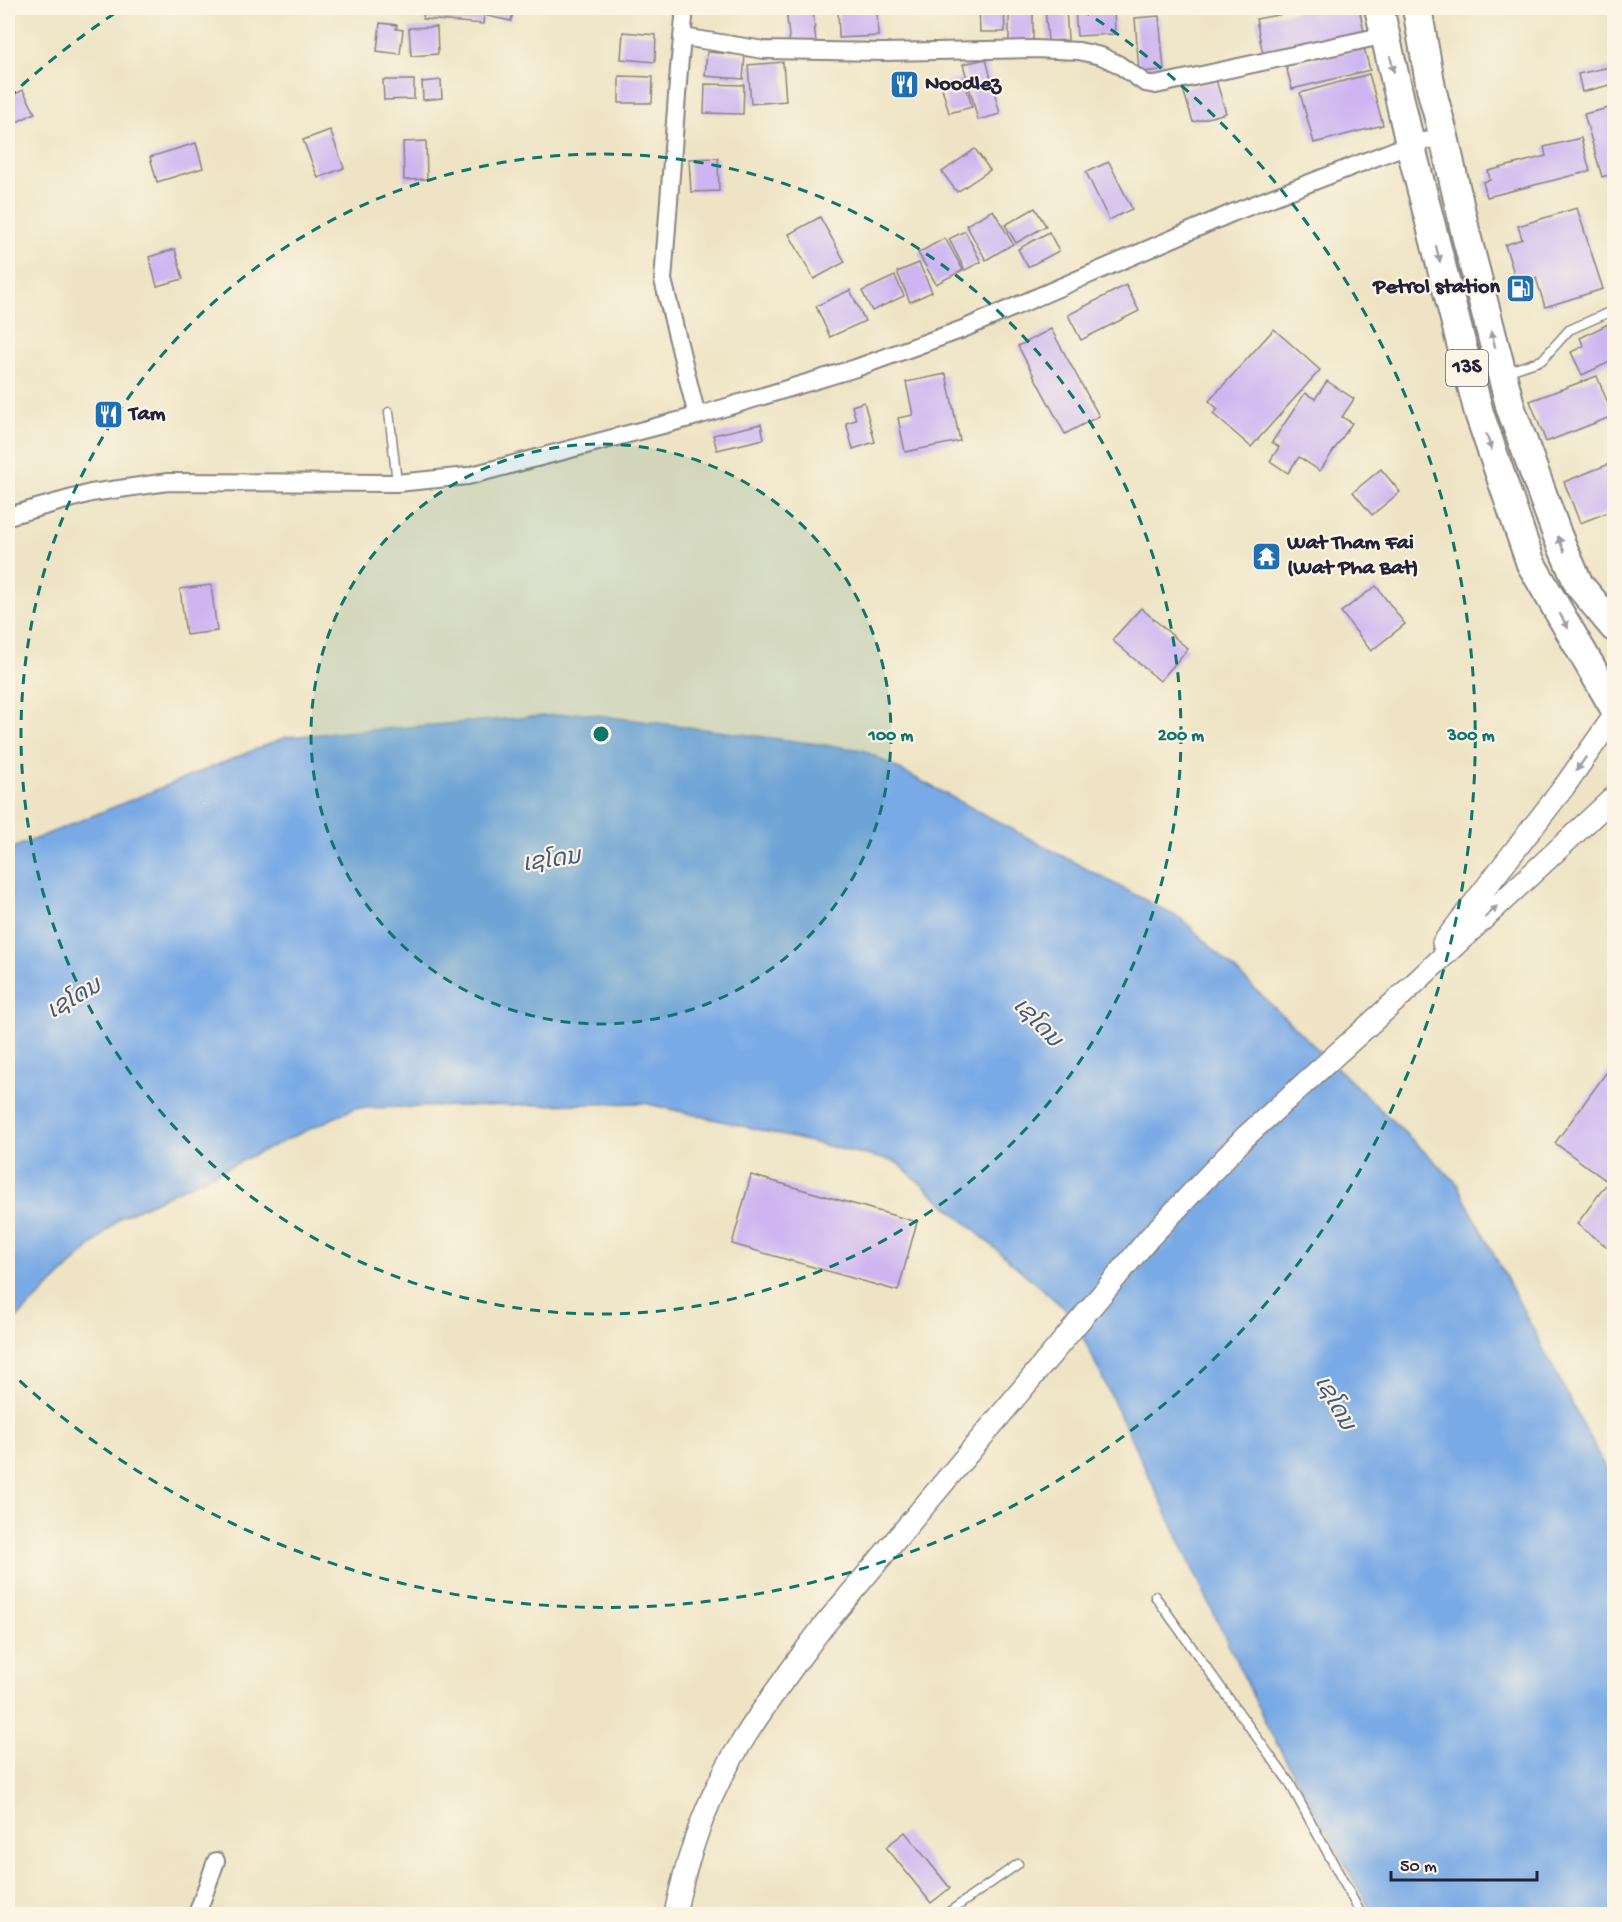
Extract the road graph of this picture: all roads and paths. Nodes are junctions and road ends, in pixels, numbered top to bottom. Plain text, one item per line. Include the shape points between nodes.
1 (685, 8) edge
2 (1379, 8) edge
3 (1421, 11) edge
4 (1386, 35) junction
5 (683, 37) junction
6 (1444, 137) junction
7 (1410, 144) junction
8 (1614, 310) edge
9 (1502, 374) junction
10 (389, 412) dead end
11 (697, 416) junction
12 (397, 483) junction
13 (8, 516) edge
14 (1579, 585) junction
15 (1614, 613) edge
16 (1614, 627) edge
17 (1614, 707) edge
18 (1614, 716) edge
19 (1614, 798) edge
20 (1402, 995) junction
21 (1155, 1596) dead end
22 (216, 1861) dead end
23 (1018, 1864) dead end
24 (197, 1914) edge
25 (675, 1914) edge
26 (946, 1914) edge
27 (1361, 1914) edge

1 - 5 street
2 - 4 highway, 13S
3 - 6 highway, 13S via 1431,88
4 - 5 street via 1156,85 1145,83 1101,56 1079,51 764,50
4 -> 7 highway, 13S
5 - 11 street via 663,280
6 - 7 street
9 -> 6 highway, 13S
7 - 11 street via 1232,213 963,329 856,368
7 -> 17 highway, 13S via 1479,413 1531,564
8 - 9 lane via 1569,330 1542,360
14 -> 9 highway, 13S via 1511,410
10 - 12 lane
11 - 12 street via 468,476
12 - 13 street via 168,482 91,493
14 - 15 highway
14 - 16 highway, 13S
18 -> 20 street via 1564,787
20 -> 19 street
20 - 25 street via 1245,1137 1149,1238 821,1629 738,1746 693,1847
21 - 27 lane via 1289,1782
22 - 24 street
23 - 26 lane

